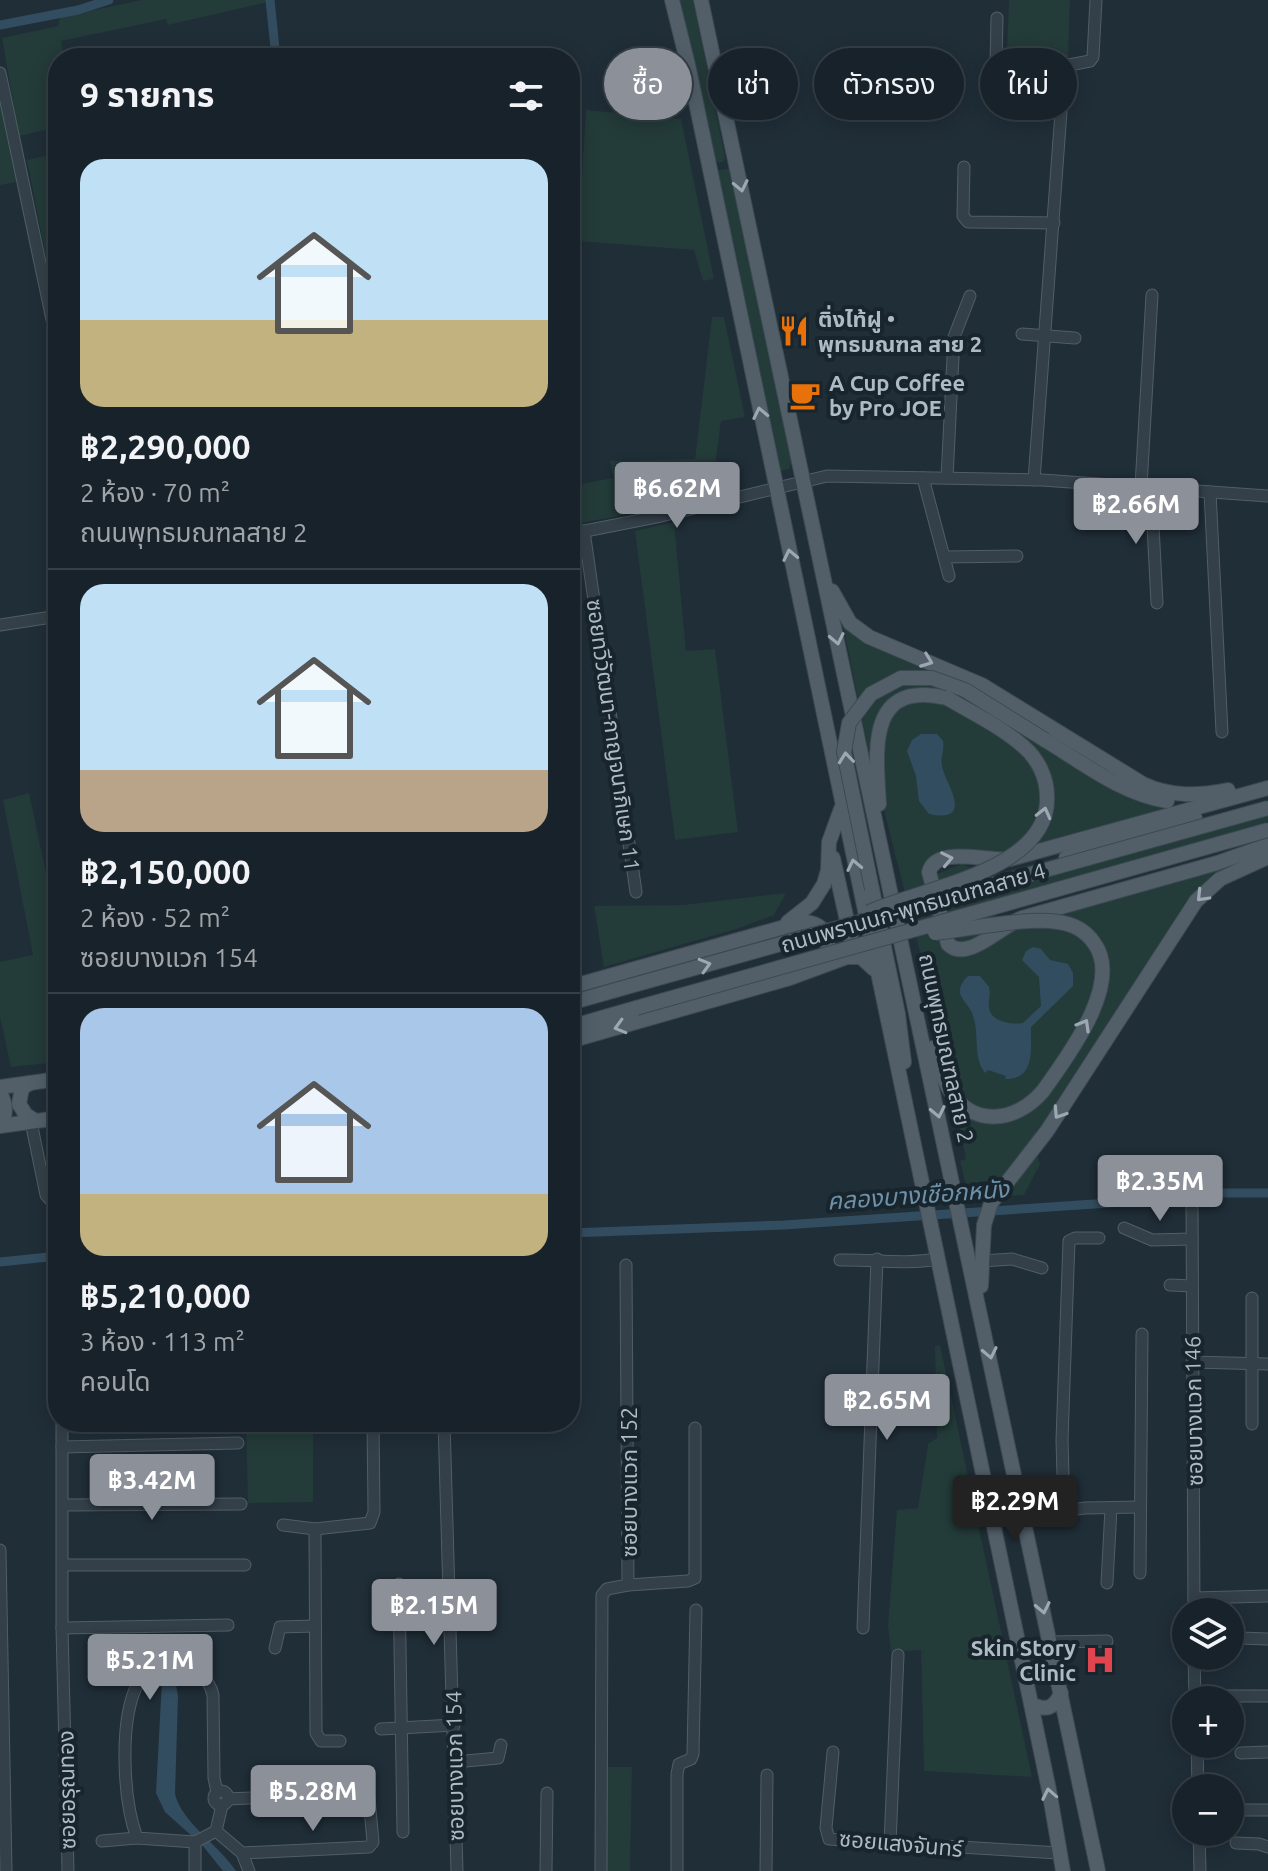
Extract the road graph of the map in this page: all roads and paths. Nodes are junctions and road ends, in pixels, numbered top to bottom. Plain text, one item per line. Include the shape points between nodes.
1 (672, 0) edge
2 (701, 0) edge
3 (1096, 0) edge
4 (997, 18) dead end
5 (996, 48) edge
6 (1077, 63) edge
7 (0, 73) edge
8 (1061, 120) edge
9 (733, 148) junction
10 (706, 158) junction
11 (964, 167) dead end
12 (1054, 223) junction
13 (1152, 295) dead end
14 (970, 296) dead end
15 (48, 301) edge
16 (1022, 334) dead end
17 (1045, 335) junction
18 (1075, 338) dead end
19 (923, 478) junction
20 (947, 478) junction
21 (802, 480) junction
22 (1034, 480) junction
23 (1146, 486) junction
24 (776, 489) junction
25 (1210, 492) junction
26 (1268, 496) edge
27 (584, 531) junction
28 (580, 532) edge
29 (816, 542) junction
30 (1017, 556) dead end
31 (944, 557) junction
32 (949, 576) dead end
33 (1157, 603) dead end
34 (48, 618) edge
35 (0, 625) edge
36 (1222, 732) dead end
37 (1268, 785) edge
38 (1268, 797) edge
39 (1228, 804) junction
40 (841, 806) junction
41 (1268, 808) edge
42 (1268, 830) edge
43 (829, 842) junction
44 (1268, 845) edge
45 (882, 851) junction
46 (1268, 857) edge
47 (1010, 880) junction
48 (636, 892) dead end
49 (837, 928) junction
50 (761, 933) junction
51 (935, 933) junction
52 (864, 950) junction
53 (877, 973) junction
54 (804, 974) junction
55 (580, 984) edge
56 (911, 987) junction
57 (580, 1000) edge
58 (580, 1024) edge
59 (580, 1038) edge
60 (48, 1080) edge
61 (31, 1082) junction
62 (0, 1087) edge
63 (0, 1093) edge
64 (906, 1110) junction
65 (48, 1119) edge
66 (33, 1121) junction
67 (0, 1125) edge
68 (48, 1197) edge
69 (1192, 1205) dead end
70 (1124, 1228) dead end
71 (1099, 1238) dead end
72 (1192, 1239) junction
73 (877, 1259) junction
74 (937, 1259) junction
75 (840, 1260) dead end
76 (982, 1261) junction
77 (626, 1265) dead end
78 (1042, 1268) dead end
79 (1170, 1285) dead end
80 (1192, 1286) junction
81 (1252, 1298) dead end
82 (981, 1312) junction
83 (1142, 1334) dead end
84 (1192, 1362) junction
85 (1251, 1364) junction
86 (1268, 1364) edge
87 (1252, 1424) dead end
88 (695, 1428) dead end
89 (62, 1432) edge
90 (373, 1432) edge
91 (444, 1432) edge
92 (238, 1443) dead end
93 (62, 1447) junction
94 (241, 1504) dead end
95 (64, 1505) junction
96 (1140, 1507) junction
97 (1111, 1508) junction
98 (1064, 1511) junction
99 (1025, 1516) junction
100 (283, 1525) dead end
101 (315, 1529) junction
102 (0, 1550) edge
103 (64, 1565) junction
104 (245, 1565) dead end
105 (1140, 1573) dead end
106 (1107, 1583) dead end
107 (399, 1584) dead end
108 (628, 1585) junction
109 (1268, 1596) edge
110 (1194, 1598) joint
111 (696, 1610) dead end
112 (228, 1625) dead end
113 (315, 1626) junction
114 (62, 1628) junction
115 (863, 1628) dead end
116 (1244, 1638) edge
117 (1268, 1639) edge
118 (1107, 1641) dead end
119 (1051, 1642) junction
120 (275, 1648) dead end
121 (898, 1655) dead end
122 (1061, 1693) junction
123 (1244, 1696) edge
124 (1268, 1696) edge
125 (1031, 1704) junction
126 (454, 1725) junction
127 (402, 1726) junction
128 (381, 1729) dead end
129 (340, 1741) dead end
130 (501, 1745) dead end
131 (833, 1752) dead end
132 (1268, 1752) edge
133 (1244, 1753) edge
134 (455, 1762) junction
135 (767, 1775) dead end
136 (547, 1793) dead end
137 (225, 1802) junction
138 (1244, 1810) edge
139 (1268, 1810) edge
140 (403, 1832) dead end
141 (212, 1833) junction
142 (137, 1838) junction
143 (102, 1841) dead end
144 (195, 1841) junction
145 (1244, 1843) edge
146 (890, 1844) junction
147 (1199, 1846) edge
148 (1268, 1847) edge
149 (242, 1853) junction
150 (1059, 1853) junction
151 (6, 1871) edge
152 (68, 1871) edge
153 (195, 1871) edge
154 (249, 1871) edge
155 (457, 1871) edge
156 (546, 1871) edge
157 (601, 1871) edge
158 (677, 1871) edge
159 (766, 1871) edge
160 (1063, 1871) edge
161 (1098, 1871) edge
162 (1200, 1871) edge

1 - 10 main road
2 - 9 main road, ถนนพุทธมณฑลสาย 2
3 - 6 street via 1093,57
4 - 5 street
7 - 15 street
8 - 12 street
9 - 10 main road via 722,167
9 -> 21 main road, ถนนพุทธมณฑลสาย 2
24 -> 10 main road
11 - 12 street via 963,216 968,222
12 - 17 street
13 - 23 street
14 - 20 street via 954,337
16 - 17 street
17 - 18 street
17 - 22 street
19 - 20 street
19 - 21 street
19 - 31 street
20 - 22 street
21 - 24 street
21 - 29 main road, ถนนพุทธมณฑลสาย 2
22 - 23 street
23 - 25 street
23 - 33 street
24 - 27 street
40 -> 24 main road
25 - 26 street
25 - 36 street
27 - 28 street
27 - 48 street, ซอยทวีวัฒนา-กาญจนาภิเษก 11
29 -> 37 main road via 836,601 850,623 878,642 982,685 1162,792 1192,795
29 -> 45 main road, ถนนพุทธมณฑลสาย 2
30 - 31 street
31 - 32 street
34 - 35 street
37 - 39 main road
38 - 39 main road
44 -> 39 main road via 1022,918 968,950 948,944 929,877 937,859 1010,859
39 - 47 main road, bridge
64 -> 39 main road, bridge via 900,1028 844,752 849,723 871,694 901,678 932,678 965,690 1145,797
40 - 43 main road
53 -> 40 main road
41 - 47 main road, ถนนพรานนก-พุทธมณฑลสาย 4, bridge
42 - 52 main road, ถนนพรานนก-พุทธมณฑลสาย 4, bridge
43 - 50 main road via 828,870 817,897 791,920
43 - 52 main road via 852,943
44 - 51 main road, bridge via 1222,853
49 -> 45 main road, bridge via 987,870 1024,846 1046,814 1041,769 1021,744 947,698 924,693 906,698 882,721 876,745
45 - 56 main road, ถนนพุทธมณฑลสาย 2
46 -> 76 main road via 1220,879 1196,901 1053,1124 989,1208
47 - 49 main road, ถนนพรานนก-พุทธมณฑลสาย 4, bridge
57 -> 49 main road, ถนนพรานนก-พุทธมณฑลสาย 4, bridge
50 - 54 main road via 806,922 821,928 827,951
50 - 55 main road
51 - 52 main road, bridge
56 -> 51 main road, bridge via 943,1078 962,1105 980,1116 1000,1117 1029,1105 1043,1091 1099,998 1104,971 1096,945 1079,928 1054,921
52 - 53 main road
52 - 54 main road
52 - 58 main road, ถนนพรานนก-พุทธมณฑลสาย 4, bridge
53 - 64 main road
54 -> 59 main road
56 -> 82 main road, ถนนพุทธมณฑลสาย 2
60 - 61 main road
61 - 62 main road
61 - 66 main road via 18,1099
63 - 67 main road via 5,1116
64 - 74 main road
65 - 66 main road
66 - 67 main road
66 - 68 street
69 - 72 street, ซอยบางแวก 146
70 - 72 street via 1152,1240
71 - 98 street via 1069,1241
72 - 80 street, ซอยบางแวก 146
73 - 74 street
73 - 75 street
73 - 115 street
74 - 125 main road
76 - 78 street via 1012,1259
76 - 82 main road
77 - 108 street, ซอยบางแวก 152
79 - 80 street
80 - 84 street, ซอยบางแวก 146
81 - 85 street
82 -> 99 main road, ถนนพุทธมณฑลสาย 2
83 - 96 street
84 - 85 street
84 - 110 street, ซอยบางแวก 146
85 - 86 street
85 - 87 street
88 - 108 street via 695,1578
89 - 93 street, ซอยอรุณทอง
90 - 101 street via 373,1518 366,1525
91 - 126 street, ซอยบางแวก 154
92 - 93 street
93 - 95 street, ซอยอรุณทอง
94 - 95 street
95 - 103 street, ซอยอรุณทอง
96 - 97 street
96 - 105 street
97 - 98 street
97 - 106 street
98 - 99 street
99 -> 119 main road, ถนนพุทธมณฑลสาย 2
100 - 101 street
101 - 113 street
102 - 151 street
103 - 104 street
103 - 114 street, ซอยอรุณทอง
107 - 127 street
108 - 157 street, ซอยบางแวก 152 via 602,1595
109 - 110 street
111 - 158 street via 693,1756 679,1764 677,1774
112 - 114 street
113 - 120 street via 280,1627
113 - 129 street via 316,1733 321,1741
114 - 152 street, ซอยอรุณทอง
116 - 117 street
118 - 119 street
119 - 122 main road, ถนนพุทธมณฑลสาย 2
121 - 146 street
122 - 125 main road via 1049,1708
122 - 161 main road, ถนนพุทธมณฑลสาย 2
123 - 124 street
150 -> 125 main road
126 - 127 street
126 - 134 street, ซอยบางแวก 154
127 - 128 street
127 - 140 street
130 - 134 street via 498,1758
131 - 146 street, ซอยแสงจันทร์ via 829,1839
132 - 133 street
134 - 155 street, ซอยบางแวก 154
135 - 159 street
136 - 156 street
137 - 141 street
137 - 142 street via 214,1801 210,1683 197,1670 161,1665 137,1686 128,1723 127,1791
137 - 149 street via 362,1793 369,1798 369,1847
138 - 139 street
141 - 144 street
141 - 149 street
142 - 143 street
142 - 144 street
144 - 153 street
145 - 148 street
146 - 150 street, ซอยแสงจันทร์
147 - 162 street
149 - 154 street
150 - 160 main road

